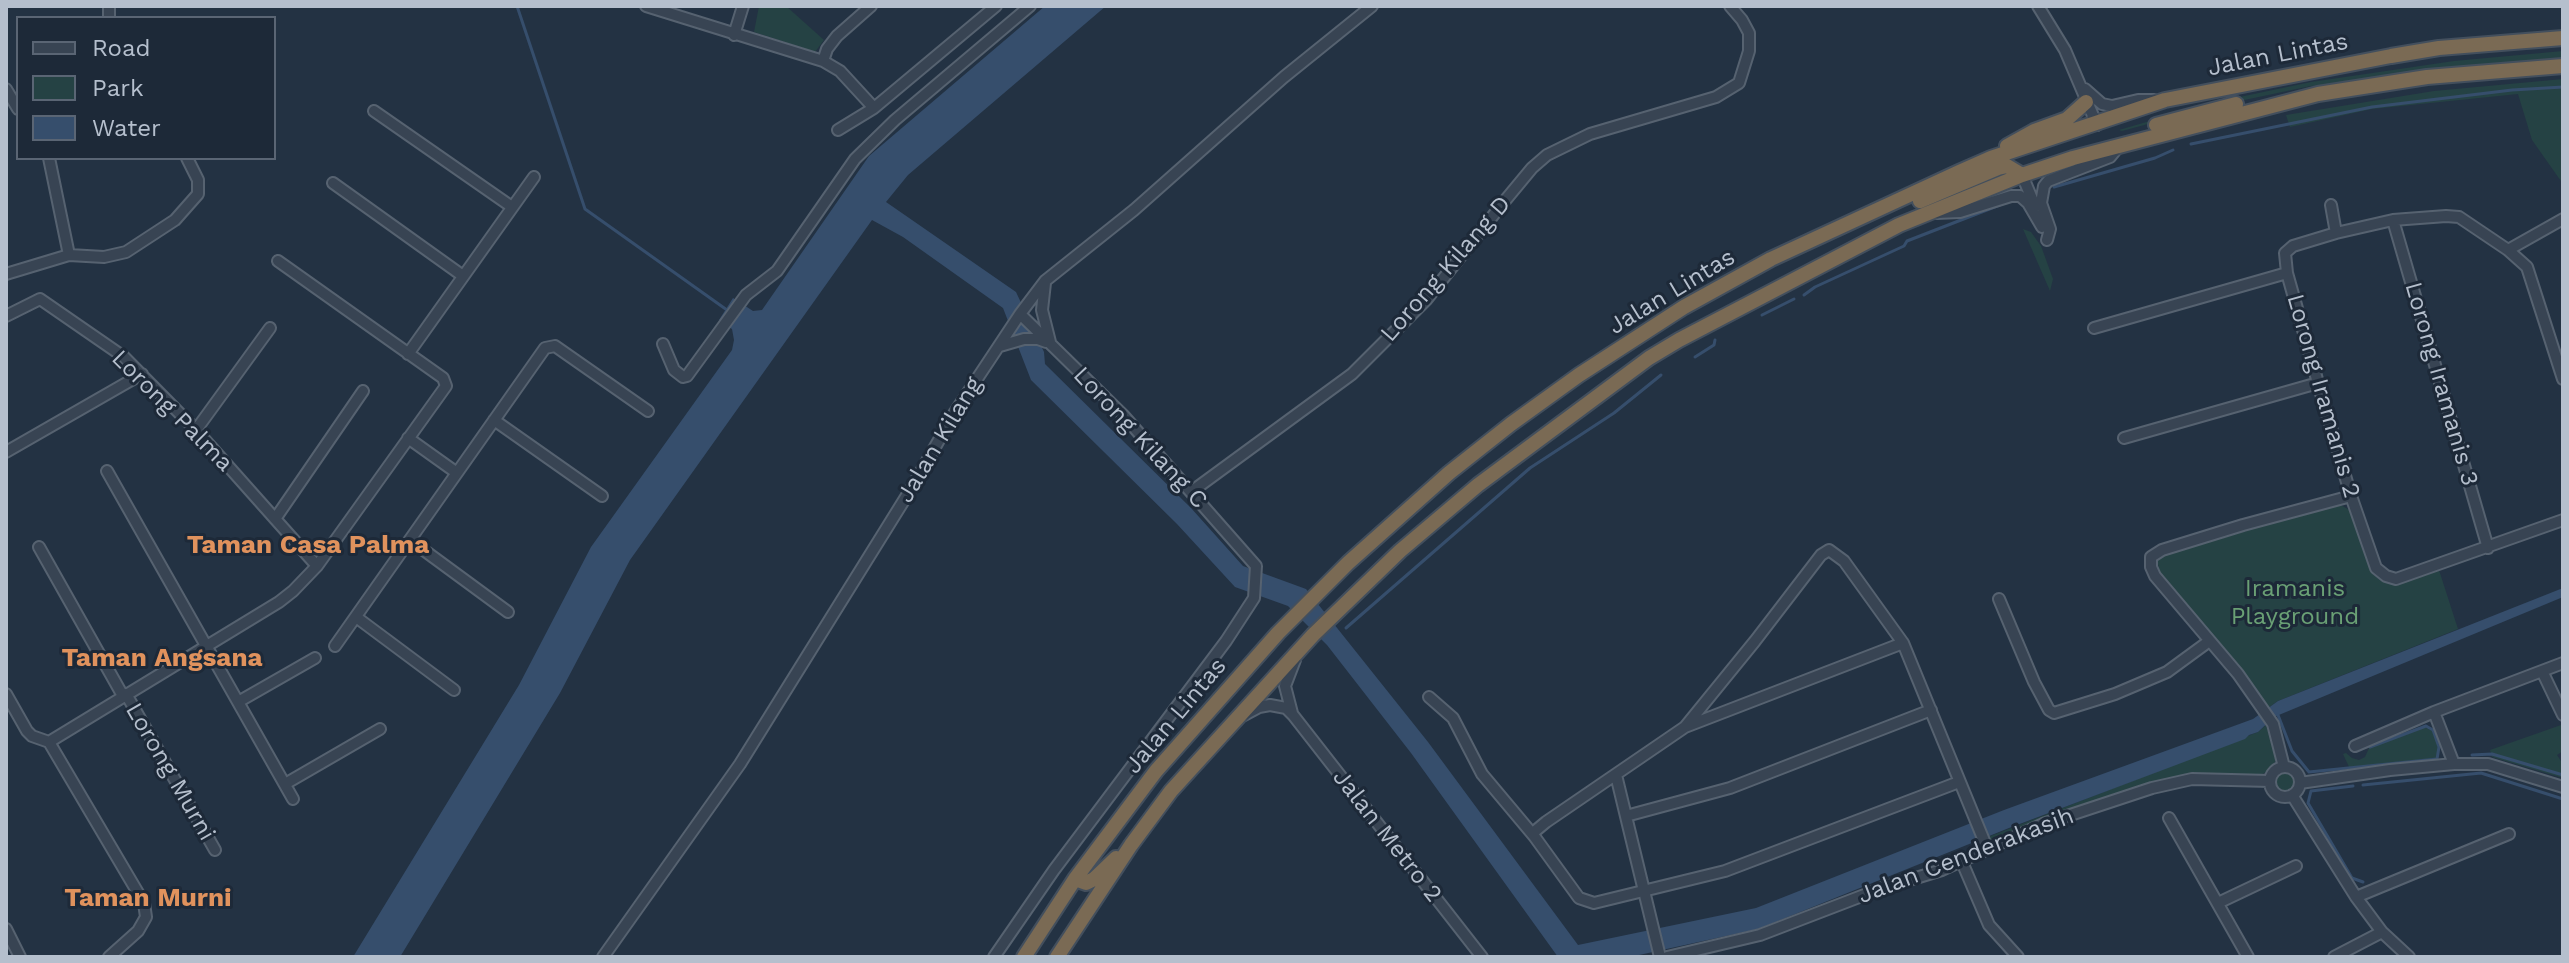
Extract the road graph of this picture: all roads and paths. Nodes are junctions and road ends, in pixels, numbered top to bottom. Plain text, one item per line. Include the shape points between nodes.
1 (646, 6) edge
2 (743, 6) edge
3 (871, 6) edge
4 (996, 6) edge
5 (1030, 6) edge
6 (1372, 6) edge
7 (1730, 6) edge
8 (2038, 6) edge
9 (734, 35) junction
10 (2563, 38) edge
11 (823, 61) junction
12 (2563, 66) edge
13 (2082, 84) junction
14 (2318, 94) junction
15 (2165, 100) junction
16 (2086, 102) junction
17 (874, 108) junction
18 (374, 111) dead end
19 (2097, 125) junction
20 (838, 130) dead end
21 (2120, 145) junction
22 (1991, 158) junction
23 (49, 160) edge
24 (188, 160) edge
25 (2022, 175) junction
26 (534, 177) dead end
27 (333, 183) dead end
28 (2331, 205) dead end
29 (512, 207) junction
30 (1930, 213) junction
31 (2563, 219) edge
32 (2393, 220) junction
33 (2336, 233) junction
34 (2047, 240) dead end
35 (1803, 244) junction
36 (2508, 250) junction
37 (69, 255) junction
38 (278, 261) dead end
39 (2287, 273) junction
40 (6, 274) edge
41 (463, 276) junction
42 (1045, 281) junction
43 (1020, 314) junction
44 (6, 316) edge
45 (270, 328) dead end
46 (2094, 328) dead end
47 (663, 344) dead end
48 (1051, 345) junction
49 (996, 348) junction
50 (408, 354) junction
51 (142, 374) junction
52 (2563, 379) edge
53 (2318, 383) junction
54 (363, 391) dead end
55 (648, 411) dead end
56 (494, 420) junction
57 (196, 430) junction
58 (408, 438) junction
59 (2124, 438) dead end
60 (7, 450) edge
61 (107, 471) dead end
62 (457, 473) junction
63 (1191, 492) junction
64 (602, 496) dead end
65 (2351, 496) junction
66 (275, 519) junction
67 (2563, 520) edge
68 (410, 540) junction
69 (39, 547) dead end
70 (2488, 548) junction
71 (317, 566) junction
72 (1999, 599) dead end
73 (508, 612) dead end
74 (356, 617) junction
75 (1313, 635) junction
76 (2208, 642) junction
77 (1903, 643) junction
78 (206, 646) junction
79 (335, 646) dead end
80 (315, 658) dead end
81 (2563, 663) edge
82 (2542, 671) junction
83 (454, 690) dead end
84 (6, 694) edge
85 (124, 695) junction
86 (1429, 697) dead end
87 (238, 702) junction
88 (1931, 710) junction
89 (2434, 712) junction
90 (1293, 715) junction
91 (2563, 715) edge
92 (1235, 720) junction
93 (1685, 727) junction
94 (380, 729) dead end
95 (49, 742) junction
96 (2355, 746) dead end
97 (2454, 764) junction
98 (2284, 767) junction
99 (1616, 775) junction
100 (2270, 781) junction
101 (1959, 782) junction
102 (2300, 783) junction
103 (285, 784) junction
104 (2563, 787) edge
105 (2292, 795) junction
106 (293, 799) dead end
107 (1626, 816) junction
108 (2169, 818) dead end
109 (2509, 834) dead end
110 (1534, 836) junction
111 (1986, 844) junction
112 (1131, 845) junction
113 (215, 850) dead end
114 (1962, 862) junction
115 (2296, 866) dead end
116 (1075, 879) junction
117 (1644, 890) junction
118 (2356, 897) junction
119 (2218, 903) junction
120 (1078, 926) junction
121 (6, 929) edge
122 (2382, 932) junction
123 (1662, 956) edge
124 (20, 957) edge
125 (109, 957) edge
126 (603, 957) edge
127 (994, 957) edge
128 (1024, 957) edge
129 (1057, 957) edge
130 (1068, 957) edge
131 (1482, 957) edge
132 (2018, 957) edge
133 (2248, 957) edge
134 (2334, 957) edge
135 (2409, 957) edge

1 - 9 street
2 - 9 street
3 - 11 street via 837,36
4 - 17 street
5 - 47 street via 855,159 777,271 746,295 687,376 674,370
6 - 42 street, Jalan Kilang
7 - 63 street, Lorong Kilang D via 1747,26 1749,43 1739,83 1725,94 1590,134 1547,155 1427,299 1352,374
8 - 13 street
9 - 11 street
10 - 15 highway, Jalan Lintas via 2415,52
11 - 17 street via 840,71
12 - 14 highway, Jalan Lintas via 2427,77
13 - 15 street via 2093,98 2112,106
13 - 16 street
14 - 19 highway via 2303,91 2255,100 2109,138
14 - 21 highway, Jalan Lintas
15 - 19 highway, Jalan Lintas
16 - 19 street
16 - 22 highway via 2075,114 2014,141
17 - 20 street
18 - 29 street
19 - 22 highway, Jalan Lintas
21 - 25 highway, Jalan Lintas
21 - 34 street via 2110,157 2044,186
22 - 35 highway, Jalan Lintas
23 - 37 street
24 - 37 street via 198,194 175,220 126,252
25 - 30 highway, Jalan Lintas
25 - 30 street via 2042,227 2020,196 1960,212
25 - 35 highway via 2007,166 1998,168 1846,232
26 - 29 street
27 - 41 street
28 - 33 street
29 - 41 street
30 - 75 highway, Jalan Lintas via 1775,287 1649,358 1478,485
31 - 36 street
32 - 33 street
32 - 36 street via 2459,217
32 - 70 street, Lorong Iramanis 3
33 - 39 street, Lorong Iramanis 2 via 2293,246 2285,253
35 - 116 highway, Jalan Lintas via 1684,307 1579,375 1449,473 1348,563 1220,695
36 - 52 street via 2531,275
37 - 40 street
38 - 50 street
39 - 46 street
39 - 53 street, Lorong Iramanis 2
41 - 50 street
42 - 43 street, Jalan Kilang
42 - 48 street via 1042,310
43 - 48 street, Lorong Kilang C
43 - 49 street, Jalan Kilang
44 - 51 street, Lorong Palma via 44,301
45 - 57 street
48 - 49 street via 1024,339
48 - 63 street, Lorong Kilang C
49 - 126 street, Jalan Kilang via 740,764
50 - 58 street via 446,386
51 - 57 street, Lorong Palma
51 - 60 street
53 - 59 street
53 - 65 street, Lorong Iramanis 2
54 - 66 street
55 - 56 street via 549,346
56 - 62 street
56 - 64 street
57 - 66 street, Lorong Palma
58 - 62 street
58 - 71 street
61 - 78 street
62 - 68 street
63 - 127 street, Lorong Kilang C via 1256,566 1254,598
65 - 70 street, Lorong Iramanis 2 via 2376,568 2386,576 2396,579
65 - 76 street via 2151,557 2155,576
66 - 71 street, Lorong Palma
67 - 70 street
68 - 73 street
68 - 74 street
69 - 85 street, Lorong Murni
71 - 78 street via 279,602
72 - 76 street via 2034,682 2054,713 2167,672
74 - 79 street
74 - 83 street
75 - 90 street via 1286,682
75 - 92 highway, Jalan Lintas
76 - 98 street via 2273,724
77 - 88 street
77 - 93 street
77 - 93 street via 1844,561 1829,550
78 - 85 street
78 - 87 street
80 - 87 street
81 - 82 street
82 - 89 street
82 - 91 street
84 - 95 street via 27,731
85 - 95 street
85 - 113 street, Lorong Murni
86 - 110 street via 1453,718 1482,774
87 - 103 street
88 - 101 street
88 - 107 street via 1730,788
89 - 96 street
89 - 97 street
90 - 92 street via 1270,705
90 - 131 street, Jalan Metro 2
92 - 112 highway, Jalan Lintas
93 - 99 street
94 - 103 street
95 - 125 street via 144,903 146,917 138,931
97 - 102 street
97 - 104 street via 2488,764
98 - 100 street via 2275,770
98 - 102 street via 2296,772
99 - 107 street
99 - 110 street via 1546,822
100 - 105 street via 2278,795
100 - 111 street, Jalan Cenderakasih via 2174,782
101 - 111 street
101 - 117 street via 1725,871
102 - 105 street
103 - 106 street
105 - 118 street
107 - 117 street
108 - 119 street
109 - 118 street
110 - 117 street via 1586,902
111 - 114 street, Jalan Cenderakasih
112 - 116 highway via 1094,879
112 - 120 highway, Jalan Lintas
114 - 123 street, Jalan Cenderakasih via 1760,935
114 - 132 street via 1989,925
115 - 119 street
116 - 128 highway, Jalan Lintas
117 - 123 street
118 - 122 street
119 - 133 street
120 - 129 highway, Jalan Lintas
120 - 130 highway
121 - 124 street
122 - 134 street
122 - 135 street

